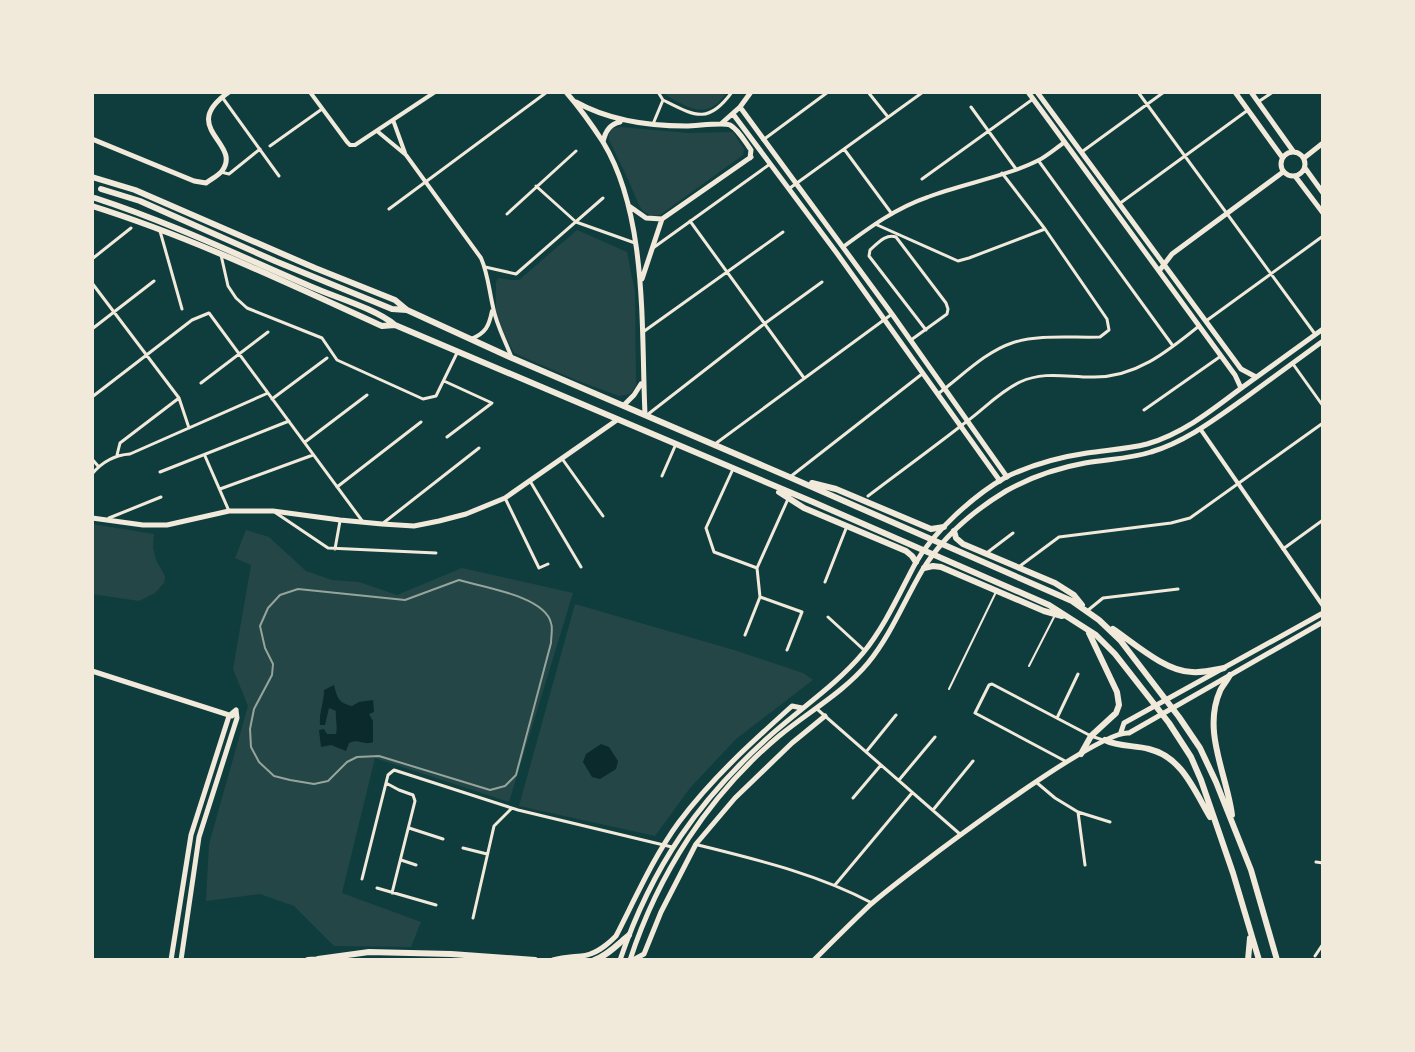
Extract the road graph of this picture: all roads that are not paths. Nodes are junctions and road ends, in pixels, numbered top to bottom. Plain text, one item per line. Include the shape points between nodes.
1 (229, 92) edge
2 (310, 92) edge
3 (432, 92) edge
4 (547, 92) edge
5 (566, 92) edge
6 (658, 92) edge
7 (732, 92) edge
8 (751, 92) edge
9 (828, 92) edge
10 (868, 92) edge
11 (923, 92) edge
12 (1028, 92) edge
13 (1138, 92) edge
14 (1164, 92) edge
15 (1235, 92) edge
16 (1251, 92) edge
17 (1273, 92) edge
18 (1040, 93) edge
19 (222, 97) junction
20 (572, 99) junction
21 (1033, 99) junction
22 (663, 100) junction
23 (1258, 102) junction
24 (1147, 104) junction
25 (740, 107) junction
26 (971, 107) dead end
27 (322, 109) junction
28 (1248, 110) junction
29 (733, 114) junction
30 (888, 117) junction
31 (393, 120) junction
32 (625, 121) junction
33 (722, 123) junction
34 (653, 124) junction
35 (377, 131) junction
36 (988, 131) junction
37 (92, 139) edge
38 (763, 140) junction
39 (603, 142) junction
40 (1065, 142) junction
41 (1323, 143) edge
42 (270, 146) dead end
43 (758, 148) junction
44 (260, 149) junction
45 (844, 149) junction
46 (576, 151) dead end
47 (1293, 151) junction
48 (1081, 152) junction
49 (406, 155) junction
50 (1185, 156) junction
51 (1282, 157) junction
52 (750, 158) junction
53 (1304, 158) junction
54 (1038, 160) junction
55 (770, 164) junction
56 (1304, 167) junction
57 (1016, 169) junction
58 (221, 172) junction
59 (1283, 172) junction
60 (1002, 173) junction
61 (279, 176) dead end
62 (1295, 176) junction
63 (92, 177) edge
64 (922, 179) dead end
65 (427, 182) junction
66 (795, 184) junction
67 (536, 186) junction
68 (101, 189) dead end
69 (789, 189) junction
70 (1323, 193) edge
71 (603, 198) dead end
72 (93, 202) edge
73 (1119, 204) junction
74 (628, 205) junction
75 (389, 209) dead end
76 (1226, 213) junction
77 (1323, 213) edge
78 (507, 214) dead end
79 (892, 214) junction
80 (662, 219) junction
81 (690, 221) junction
82 (576, 222) junction
83 (875, 224) junction
84 (131, 228) dead end
85 (1045, 229) junction
86 (160, 230) junction
87 (783, 232) dead end
88 (1323, 236) edge
89 (635, 243) junction
90 (843, 247) junction
91 (650, 250) junction
92 (836, 252) junction
93 (1172, 254) junction
94 (221, 255) junction
95 (1159, 257) junction
96 (92, 259) edge
97 (1152, 261) junction
98 (1165, 265) junction
99 (485, 267) junction
100 (1159, 271) junction
101 (727, 273) junction
102 (1271, 274) junction
103 (895, 275) dead end
104 (887, 279) junction
105 (154, 281) dead end
106 (822, 282) dead end
107 (92, 283) edge
108 (640, 283) junction
109 (914, 299) dead end
110 (905, 303) junction
111 (493, 308) junction
112 (182, 309) dead end
113 (407, 310) junction
114 (114, 312) junction
115 (892, 314) junction
116 (884, 320) junction
117 (1206, 321) junction
118 (764, 324) junction
119 (395, 325) junction
120 (1199, 326) junction
121 (92, 329) edge
122 (1323, 329) edge
123 (926, 330) junction
124 (268, 332) dead end
125 (643, 332) junction
126 (1315, 334) junction
127 (471, 339) junction
128 (911, 340) junction
129 (1323, 341) edge
130 (1302, 344) junction
131 (1173, 346) junction
132 (457, 352) junction
133 (1307, 352) junction
134 (239, 354) junction
135 (147, 355) junction
136 (1221, 356) junction
137 (327, 358) dead end
138 (512, 358) junction
139 (926, 362) junction
140 (1292, 363) junction
141 (920, 371) junction
142 (1256, 377) junction
143 (804, 378) junction
144 (643, 380) junction
145 (444, 381) junction
146 (201, 383) dead end
147 (1241, 388) junction
148 (945, 389) junction
149 (268, 393) junction
150 (367, 395) dead end
151 (938, 395) junction
152 (92, 397) edge
153 (179, 398) junction
154 (272, 399) junction
155 (624, 405) junction
156 (1323, 406) edge
157 (1144, 410) dead end
158 (646, 415) junction
159 (617, 420) junction
160 (289, 421) junction
161 (968, 421) junction
162 (421, 422) dead end
163 (1323, 423) edge
164 (961, 426) junction
165 (189, 428) junction
166 (1201, 430) junction
167 (447, 437) dead end
168 (305, 442) junction
169 (676, 444) junction
170 (715, 444) junction
171 (479, 448) dead end
172 (117, 455) junction
173 (204, 455) junction
174 (313, 455) junction
175 (1064, 458) junction
176 (92, 459) edge
177 (562, 459) junction
178 (98, 466) junction
179 (1067, 467) junction
180 (733, 469) junction
181 (160, 472) dead end
182 (92, 474) edge
183 (662, 476) dead end
184 (1007, 477) junction
185 (792, 478) junction
186 (530, 481) junction
187 (1000, 481) junction
188 (1237, 483) junction
189 (769, 485) junction
190 (337, 487) junction
191 (220, 489) junction
192 (868, 496) dead end
193 (161, 497) dead end
194 (505, 498) junction
195 (788, 499) junction
196 (229, 511) junction
197 (273, 511) junction
198 (603, 516) dead end
199 (92, 518) edge
200 (106, 520) junction
201 (340, 520) junction
202 (1323, 520) edge
203 (363, 522) junction
204 (382, 524) junction
205 (918, 525) junction
206 (847, 526) junction
207 (944, 527) junction
208 (954, 531) junction
209 (1013, 533) dead end
210 (963, 544) junction
211 (335, 549) junction
212 (1283, 549) junction
213 (906, 551) junction
214 (436, 553) dead end
215 (986, 554) junction
216 (916, 562) junction
217 (548, 564) dead end
218 (581, 567) dead end
219 (1018, 567) junction
220 (757, 568) junction
221 (924, 568) junction
222 (950, 571) junction
223 (825, 582) dead end
224 (1178, 589) dead end
225 (996, 591) junction
226 (760, 597) junction
227 (1323, 606) edge
228 (1087, 611) junction
229 (1323, 613) edge
230 (1056, 614) junction
231 (828, 617) dead end
232 (1072, 618) junction
233 (1099, 620) junction
234 (1323, 622) edge
235 (1088, 629) junction
236 (745, 635) dead end
237 (787, 650) dead end
238 (865, 651) junction
239 (1029, 666) dead end
240 (1224, 668) junction
241 (92, 671) edge
242 (1078, 674) dead end
243 (1230, 675) junction
244 (949, 689) dead end
245 (803, 708) junction
246 (817, 709) junction
247 (896, 715) dead end
248 (229, 716) junction
249 (825, 716) junction
250 (1057, 718) junction
251 (1121, 732) junction
252 (1091, 736) junction
253 (935, 737) dead end
254 (1105, 740) junction
255 (866, 752) junction
256 (1081, 754) junction
257 (973, 761) dead end
258 (1067, 762) junction
259 (881, 765) junction
260 (899, 780) junction
261 (1036, 782) junction
262 (386, 783) junction
263 (913, 792) junction
264 (853, 798) dead end
265 (512, 808) junction
266 (933, 810) junction
267 (1078, 812) junction
268 (1110, 822) dead end
269 (1234, 826) junction
270 (408, 828) junction
271 (1217, 829) junction
272 (191, 835) junction
273 (961, 835) junction
274 (199, 837) junction
275 (443, 839) dead end
276 (665, 844) junction
277 (696, 844) junction
278 (672, 847) junction
279 (463, 848) dead end
280 (487, 854) junction
281 (400, 860) junction
282 (1316, 862) dead end
283 (1323, 863) edge
284 (416, 865) dead end
285 (1085, 865) dead end
286 (362, 879) dead end
287 (835, 885) junction
288 (377, 888) dead end
289 (392, 893) junction
290 (872, 903) junction
291 (436, 905) dead end
292 (473, 918) dead end
293 (1250, 930) junction
294 (629, 935) junction
295 (1323, 944) edge
296 (1315, 956) dead end
297 (318, 959) edge
298 (171, 960) edge
299 (181, 960) edge
300 (308, 960) edge
301 (329, 960) edge
302 (535, 960) edge
303 (553, 960) edge
304 (594, 960) edge
305 (620, 960) edge
306 (631, 960) edge
307 (814, 960) edge
308 (1248, 960) edge
309 (1259, 960) edge
310 (1277, 960) edge

1 - 19 main road
2 - 27 street
3 - 31 street
4 - 65 street
5 - 20 main road
6 - 22 street
7 - 22 street via 714,112 703,115
8 - 25 main road
9 - 38 street
10 - 30 street
11 - 30 street
12 - 21 main road
13 - 24 street
14 - 24 street
15 - 28 main road
16 - 23 main road
17 - 23 street
18 - 48 main road
19 - 44 street
19 - 58 main road via 208,121 226,155
20 - 32 main road
20 - 39 main road
21 - 36 street
21 - 40 main road
22 - 34 street
23 - 47 main road
24 - 48 street
24 - 50 street
25 - 29 main road
25 - 38 main road
26 - 36 street
27 - 35 street via 350,145
27 - 42 street
28 - 50 street
28 - 51 main road
29 - 33 main road
29 - 43 main road
30 - 45 street
31 - 35 street
31 - 49 street
32 - 34 main road
32 - 39 main road via 609,127
33 - 34 main road
33 - 52 main road via 735,129 751,150
35 - 49 street
36 - 57 street
36 - 64 street
37 - 58 main road via 194,181 206,183
38 - 43 main road
38 - 66 main road
39 - 74 main road
40 - 54 street
40 - 97 main road
41 - 53 main road
43 - 52 main road
43 - 55 main road
44 - 58 street via 229,174
44 - 61 street
45 - 66 street
45 - 79 street
46 - 67 street
47 - 51 main road
47 - 53 main road
48 - 73 main road
49 - 65 street
50 - 73 street
50 - 76 street
51 - 59 main road
52 - 80 main road
53 - 56 main road
54 - 57 street
54 - 131 street
55 - 69 main road
55 - 81 street
56 - 62 main road
56 - 70 main road
57 - 60 street
59 - 62 main road
59 - 76 main road
60 - 79 street via 926,197
60 - 85 street
62 - 77 main road
63 - 113 highway via 135,190 395,300
65 - 75 street
65 - 99 street
66 - 69 street
66 - 90 main road
67 - 78 street
67 - 82 street
68 - 113 highway via 392,309
69 - 92 main road
71 - 82 street
72 - 86 highway
72 - 119 highway via 159,220
73 - 95 main road
74 - 80 main road via 646,218
74 - 89 main road
76 - 93 main road
76 - 102 street
79 - 83 street
80 - 91 main road
81 - 91 street
81 - 101 street
82 - 89 street
82 - 99 street via 516,274
83 - 85 street via 958,261
83 - 90 street
84 - 96 street
85 - 148 street via 1107,319 1109,330 1100,337 1012,343
86 - 94 highway
86 - 112 street
87 - 101 street
88 - 102 street
89 - 108 main road
90 - 92 main road
90 - 115 main road
91 - 108 main road
92 - 116 main road
93 - 95 main road
93 - 98 main road
94 - 119 highway via 382,326
94 - 145 street via 228,286 247,308 322,338 337,360 423,399 436,396
95 - 97 main road
95 - 98 main road
97 - 100 main road
98 - 100 main road
98 - 117 main road
99 - 111 street
100 - 120 main road
101 - 118 street
101 - 125 street
102 - 117 street
102 - 126 street
103 - 104 street
104 - 110 street
104 - 123 street via 868,253 891,235 946,303 947,314
105 - 114 street
106 - 118 street
107 - 114 street
108 - 125 main road
109 - 110 street
110 - 123 street
111 - 127 street via 485,331
111 - 138 street
113 - 127 highway
114 - 121 street
114 - 135 street
115 - 116 street
115 - 128 main road
116 - 141 main road
116 - 143 street
117 - 142 main road via 1241,369
118 - 143 street
118 - 158 street
119 - 132 highway
120 - 131 street
120 - 136 main road
122 - 126 main road
123 - 128 street
124 - 134 street
125 - 144 main road
126 - 130 main road
127 - 138 highway
128 - 139 main road
129 - 133 main road
130 - 133 main road
130 - 142 main road
131 - 161 street via 1122,374 1043,375 1020,382
132 - 145 street
132 - 159 highway
133 - 140 main road
134 - 135 street via 209,313
134 - 146 street
134 - 149 street
135 - 152 street
135 - 153 street
136 - 147 main road
136 - 157 street
137 - 154 street
138 - 155 highway
139 - 141 main road
139 - 148 main road
140 - 156 street
140 - 166 main road
141 - 151 main road
141 - 185 street
142 - 147 main road
143 - 170 street
144 - 155 main road
144 - 158 main road
145 - 167 street via 492,403
147 - 175 main road via 1172,434 1146,444
148 - 151 street
148 - 161 main road
149 - 154 street
149 - 165 street
150 - 168 street
151 - 164 main road
153 - 165 street
153 - 172 street via 120,443
154 - 160 street
155 - 158 highway
158 - 170 highway
159 - 169 highway
159 - 177 main road
160 - 168 street
160 - 173 street
161 - 164 street
161 - 184 main road
162 - 190 street
163 - 188 street
164 - 187 main road
164 - 192 street
165 - 172 street
166 - 179 main road via 1149,453
166 - 188 street
168 - 174 street
169 - 180 highway
169 - 183 street
170 - 185 highway
171 - 204 street
172 - 178 street
173 - 181 street
173 - 191 street
174 - 190 street
174 - 191 street
175 - 179 main road
175 - 184 main road
176 - 178 street
177 - 186 main road
177 - 198 street
178 - 182 street
179 - 208 main road via 1007,491
180 - 189 highway
180 - 220 street via 706,528 714,552
184 - 187 main road
185 - 205 highway via 836,489
185 - 228 highway via 1057,593
186 - 194 main road
186 - 218 street
187 - 207 main road
188 - 212 street
188 - 219 street via 1190,518 1059,537
189 - 195 highway
189 - 232 highway
190 - 203 street
191 - 196 street
193 - 200 street
194 - 204 main road via 439,521
194 - 217 street via 539,568
195 - 206 highway
195 - 220 street
196 - 197 main road
196 - 200 main road via 167,525
197 - 201 main road
197 - 211 street
199 - 200 main road
201 - 203 main road
201 - 211 street
202 - 212 street
203 - 204 main road
205 - 207 highway
205 - 213 highway via 918,541
206 - 213 highway
206 - 223 street
207 - 216 main road
208 - 210 highway
208 - 221 main road
209 - 215 street
210 - 215 highway
210 - 222 highway via 951,555
211 - 214 street
212 - 227 street
213 - 216 highway
215 - 219 highway
216 - 238 main road
219 - 228 highway via 1074,595
220 - 226 street
221 - 222 highway
221 - 246 main road via 873,657
222 - 225 highway
224 - 228 street via 1103,598
225 - 230 highway
225 - 244 lane
226 - 236 street
226 - 237 street via 802,612
228 - 233 highway
229 - 240 main road
230 - 232 highway
230 - 239 lane
231 - 238 street
232 - 235 highway
233 - 240 highway via 1182,672
233 - 269 highway via 1120,640 1200,748
234 - 243 main road
235 - 252 highway via 1119,705
235 - 271 highway via 1115,654 1191,757
238 - 245 main road
240 - 251 main road via 1124,723
241 - 248 main road
242 - 250 street
243 - 251 main road via 1129,733
243 - 269 highway via 1219,693 1214,735
245 - 276 main road via 792,706 714,779
245 - 278 main road via 727,777
246 - 249 street
246 - 306 main road via 779,736 721,793 654,897
247 - 255 street
248 - 272 main road
248 - 274 main road via 236,710
249 - 255 street
249 - 277 main road via 735,798
250 - 252 street
250 - 258 street via 990,684 975,713
251 - 254 main road
252 - 254 street
252 - 256 highway
253 - 260 street
254 - 256 main road
254 - 271 highway via 1166,754 1181,767
255 - 259 street
256 - 258 main road
257 - 266 street
258 - 261 main road
259 - 260 street
259 - 264 street
260 - 263 street
261 - 267 street
261 - 273 main road
262 - 265 street via 394,770
262 - 270 street via 413,795
262 - 286 street
263 - 266 street
263 - 287 street
265 - 276 street
265 - 280 street via 494,826
266 - 273 street
267 - 268 street
267 - 285 street
269 - 310 highway
270 - 275 street
270 - 281 street
271 - 293 highway
272 - 274 main road
272 - 298 main road
273 - 290 main road
274 - 299 main road
276 - 278 street
276 - 303 main road via 616,936 590,954
277 - 287 street
277 - 306 main road via 644,954
278 - 294 main road
279 - 280 street
280 - 292 street
281 - 284 street
281 - 289 street
282 - 283 street
287 - 290 street
288 - 289 street
289 - 291 street
290 - 307 main road
293 - 308 highway
293 - 309 highway
294 - 304 highway
294 - 305 main road
295 - 296 street
297 - 300 highway
297 - 301 highway
297 - 302 highway via 369,952

